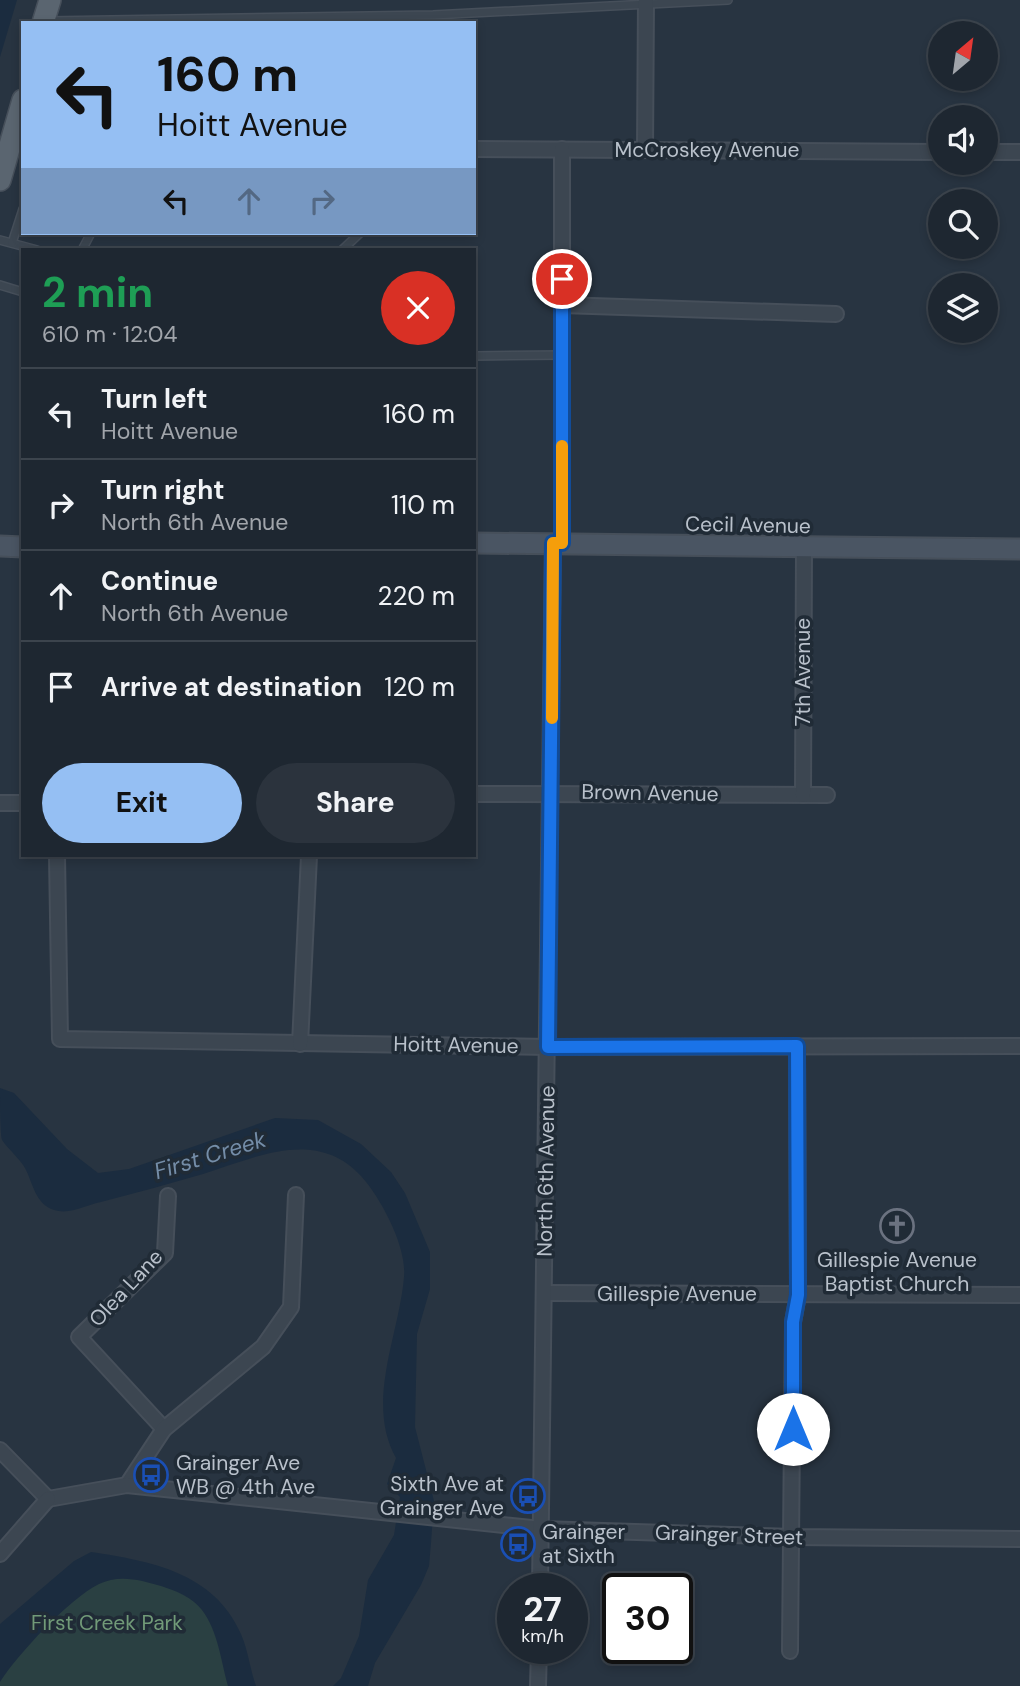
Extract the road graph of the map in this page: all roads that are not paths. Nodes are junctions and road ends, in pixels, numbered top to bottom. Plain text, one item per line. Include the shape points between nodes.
1 (728, 0) edge
2 (646, 2) edge
3 (46, 14) edge
4 (21, 107) edge
5 (11, 143) edge
6 (476, 149) edge
7 (562, 149) junction
8 (645, 150) junction
9 (928, 152) edge
10 (998, 152) edge
11 (1020, 152) edge
12 (0, 180) edge
13 (21, 215) edge
14 (358, 235) edge
15 (0, 240) edge
16 (12, 243) junction
17 (30, 248) edge
18 (344, 248) edge
19 (0, 285) edge
20 (21, 291) edge
21 (562, 305) junction
22 (836, 314) dead end
23 (562, 355) junction
24 (476, 356) edge
25 (476, 543) edge
26 (557, 543) junction
27 (0, 546) edge
28 (21, 547) edge
29 (804, 549) junction
30 (1020, 549) edge
31 (552, 792) junction
32 (476, 794) edge
33 (803, 795) junction
34 (827, 795) dead end
35 (0, 803) edge
36 (21, 803) edge
37 (57, 857) edge
38 (309, 857) edge
39 (300, 1044) junction
40 (797, 1046) junction
41 (1020, 1046) edge
42 (548, 1047) junction
43 (296, 1195) dead end
44 (168, 1196) dead end
45 (545, 1293) junction
46 (798, 1295) junction
47 (1020, 1295) edge
48 (164, 1429) junction
49 (0, 1450) edge
50 (127, 1485) junction
51 (48, 1499) junction
52 (541, 1529) junction
53 (792, 1537) junction
54 (1020, 1539) edge
55 (0, 1554) edge
56 (540, 1573) edge
57 (790, 1651) dead end
58 (539, 1664) edge
59 (538, 1686) edge

1 - 2 lane
2 - 3 lane via 433,15
2 - 8 street
4 - 5 main road
5 - 12 main road
6 - 7 street, McCroskey Avenue
7 - 8 street, McCroskey Avenue
7 - 21 street, North 6th Avenue
8 - 9 street, McCroskey Avenue
10 - 11 street
13 - 16 lane
14 - 18 lane
15 - 16 lane
16 - 17 lane
19 - 20 lane
21 - 22 street
21 - 23 street, North 6th Avenue
23 - 24 lane
23 - 26 street, North 6th Avenue
25 - 26 street, Cecil Avenue
26 - 29 street, Cecil Avenue
26 - 31 street, North 6th Avenue
27 - 28 street
29 - 30 street, Cecil Avenue
29 - 33 street, 7th Avenue
31 - 32 street, Brown Avenue
31 - 33 street, Brown Avenue
31 - 42 street, North 6th Avenue
33 - 34 street, Brown Avenue
35 - 36 street
37 - 39 street, Hoitt Avenue via 60,1039
38 - 39 street
39 - 42 street, Hoitt Avenue
40 - 41 street, Hoitt Avenue
40 - 42 street, Hoitt Avenue
40 - 46 street
42 - 45 street, North 6th Avenue
43 - 48 street via 291,1307 263,1347
44 - 48 street, Olea Lane via 165,1253 79,1337
45 - 46 street, Gillespie Avenue
45 - 52 street, North 6th Avenue
46 - 47 street, Gillespie Avenue
46 - 53 street via 793,1322
48 - 50 street
49 - 51 street
50 - 51 street, Grainger Street
50 - 52 street, Grainger Street
51 - 55 street
52 - 53 street, Grainger Street
52 - 56 street, North 6th Avenue
53 - 54 street, Grainger Street
53 - 57 street
58 - 59 street

